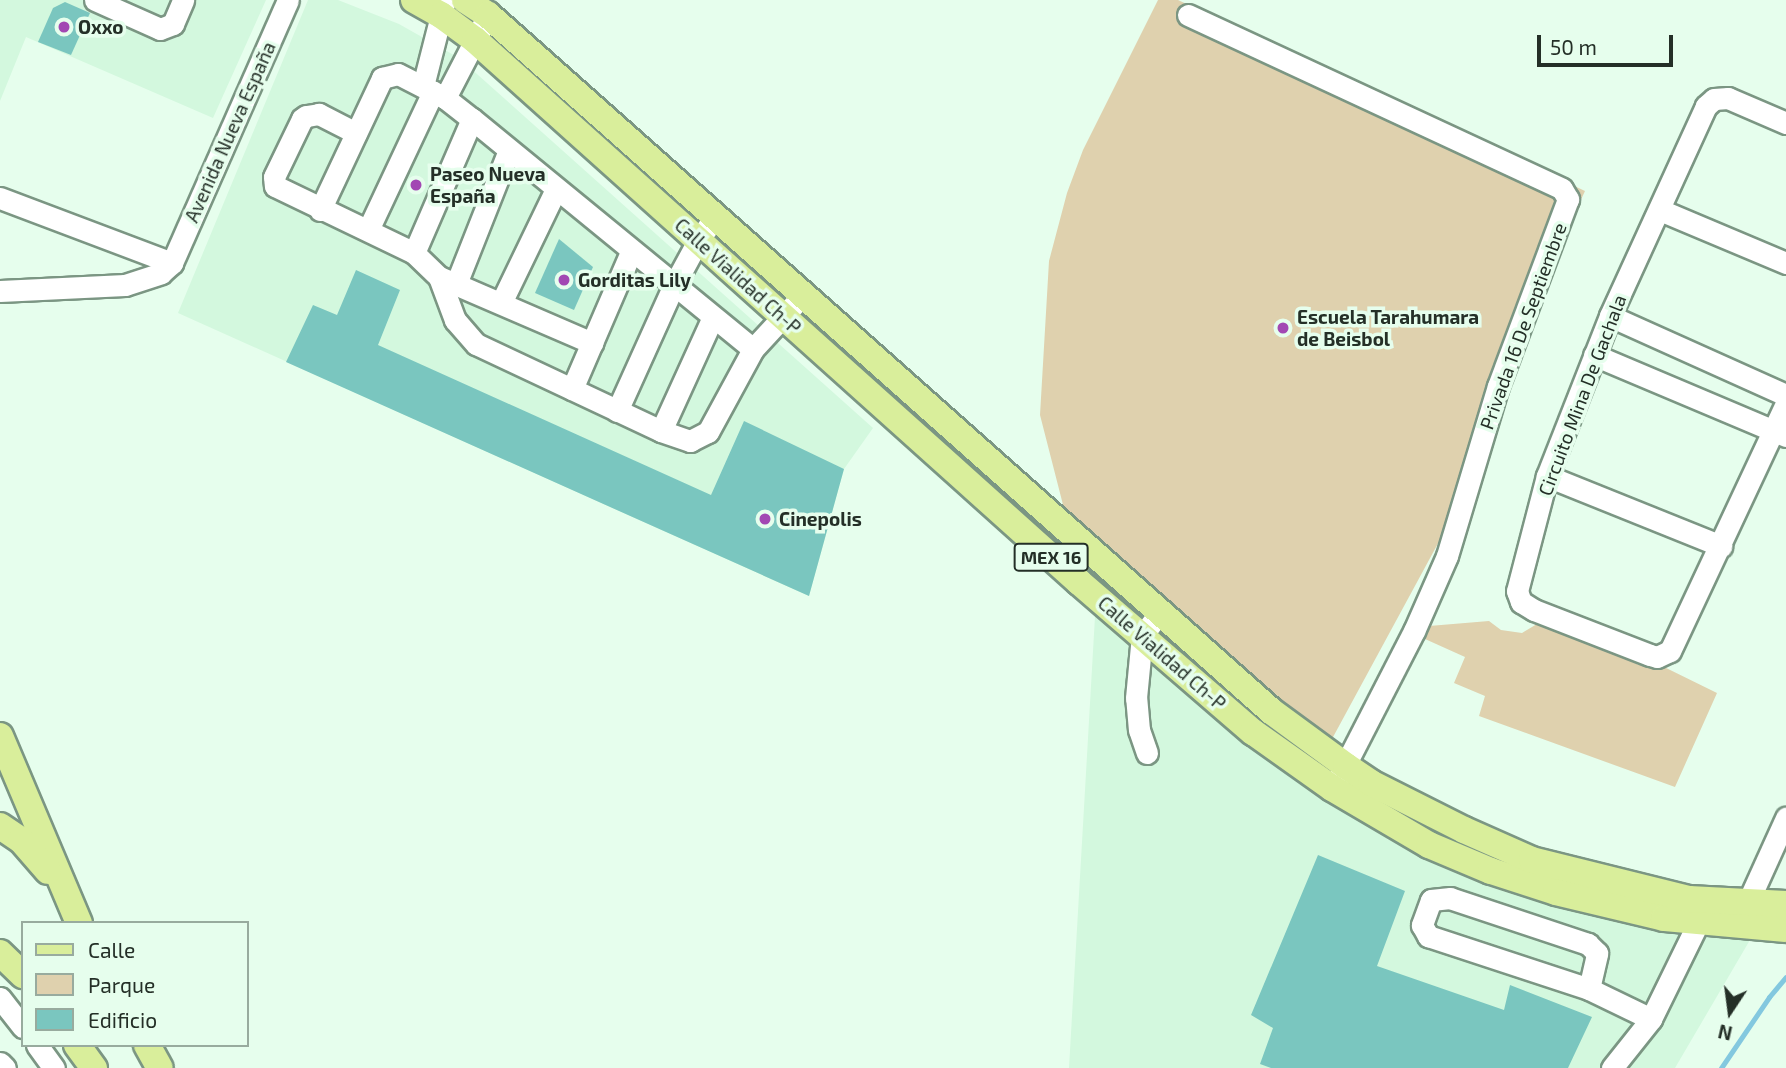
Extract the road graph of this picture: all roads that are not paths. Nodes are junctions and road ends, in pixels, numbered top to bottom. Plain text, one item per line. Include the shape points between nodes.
1 (95, 0) edge
2 (183, 0) edge
3 (288, 0) edge
4 (414, 0) edge
5 (465, 0) edge
6 (130, 7) edge
7 (443, 7) edge
8 (488, 15) junction
9 (1188, 15) dead end
10 (475, 40) junction
11 (434, 92) junction
12 (472, 119) junction
13 (1786, 123) edge
14 (356, 133) junction
15 (509, 150) junction
16 (556, 189) junction
17 (0, 198) edge
18 (320, 210) junction
19 (1660, 210) junction
20 (715, 217) junction
21 (368, 230) junction
22 (699, 239) junction
23 (632, 250) junction
24 (414, 253) junction
25 (172, 263) junction
26 (1786, 263) edge
27 (448, 280) junction
28 (674, 285) junction
29 (0, 291) edge
30 (803, 295) junction
31 (501, 303) junction
32 (782, 316) junction
33 (1611, 316) junction
34 (713, 317) junction
35 (592, 343) junction
36 (752, 349) junction
37 (1594, 355) junction
38 (572, 389) junction
39 (1786, 395) edge
40 (1786, 403) edge
41 (617, 411) junction
42 (661, 431) junction
43 (1780, 433) edge
44 (1548, 476) junction
45 (1721, 546) junction
46 (1160, 612) junction
47 (1142, 636) junction
48 (0, 736) edge
49 (1147, 753) dead end
50 (1339, 777) junction
51 (1786, 818) edge
52 (0, 827) edge
53 (62, 889) junction
54 (1786, 904) edge
55 (1742, 915) junction
56 (78, 921) edge
57 (1698, 923) junction
58 (1786, 929) edge
59 (0, 953) edge
60 (21, 973) edge
61 (1589, 989) junction
62 (0, 998) edge
63 (1651, 1019) junction
64 (21, 1024) edge
65 (38, 1047) edge
66 (78, 1047) edge
67 (148, 1047) edge
68 (0, 1063) edge
69 (5, 1068) edge
70 (54, 1068) edge
71 (94, 1068) edge
72 (160, 1068) edge
73 (1612, 1068) edge

1 - 6 street
2 - 6 street via 168,28 160,29
3 - 25 street, Avenida Nueva España
4 - 7 main road, Calle Vialidad Ch-P / MEX 16
5 - 8 main road, Calle Vialidad Ch-P / MEX 16
7 - 10 main road, Calle Vialidad Ch-P / MEX 16
7 - 11 street
8 - 10 street
8 - 20 main road, Calle Vialidad Ch-P / MEX 16
9 - 50 street, Privada 16 De Septiembre via 1562,188 1568,199 1497,386 1447,556
10 - 11 street
10 - 22 main road, Calle Vialidad Ch-P / MEX 16
11 - 12 street
11 - 14 street via 398,74 387,75
11 - 21 street
12 - 15 street
12 - 24 street
13 - 19 street, Circuito Mina De Gachala via 1737,101 1718,97 1709,101
14 - 18 street
14 - 18 street via 319,114 306,116 274,177 277,189
15 - 16 street
15 - 27 street
16 - 23 street
16 - 31 street
17 - 25 street
18 - 21 street
19 - 26 street
19 - 33 street, Circuito Mina De Gachala
20 - 22 street
20 - 30 main road, Calle Vialidad Ch-P / MEX 16
21 - 24 street
22 - 28 street
22 - 32 main road, Calle Vialidad Ch-P / MEX 16
23 - 28 street
23 - 35 street
24 - 27 street
25 - 29 street via 161,273 125,285
27 - 31 street
27 - 38 street via 455,320 476,344
28 - 34 street
28 - 41 street
30 - 32 street
30 - 46 main road, Calle Vialidad Ch-P / MEX 16
31 - 35 street
32 - 36 street
32 - 47 main road, Calle Vialidad Ch-P / MEX 16
33 - 37 street, Circuito Mina De Gachala
33 - 39 street
34 - 36 street
34 - 42 street
35 - 38 street
36 - 42 street via 708,432 690,441
37 - 43 street
37 - 44 street, Circuito Mina De Gachala
38 - 41 street
40 - 43 street, Circuito Mina De Gachala
41 - 42 street
43 - 45 street, Circuito Mina De Gachala
44 - 45 street
44 - 45 street, Circuito Mina De Gachala via 1517,590 1521,602 1534,610 1657,657 1675,644
46 - 47 street
46 - 50 main road, Calle Vialidad Ch-P / MEX 16
47 - 49 street via 1136,698
47 - 50 main road, Calle Vialidad Ch-P / MEX 16 via 1253,732
48 - 53 main road
50 - 55 main road, Calle Vialidad Ch-P / MEX 16 via 1371,783 1532,860
50 - 57 main road, Calle Vialidad Ch-P / MEX 16 via 1429,845 1491,871 1556,892
51 - 55 street
52 - 53 main road via 21,840
53 - 56 main road
54 - 55 main road, Calle Vialidad Ch-P / MEX 16
55 - 57 main road, Calle Vialidad Ch-P / MEX 16
55 - 58 main road, Calle Vialidad Ch-P / MEX 16
57 - 63 street
59 - 60 main road
61 - 61 street via 1428,936 1423,918 1431,900 1450,898 1588,944 1597,953
61 - 63 street
62 - 64 street
63 - 73 street
65 - 70 street
66 - 71 main road
67 - 72 main road
68 - 69 street

